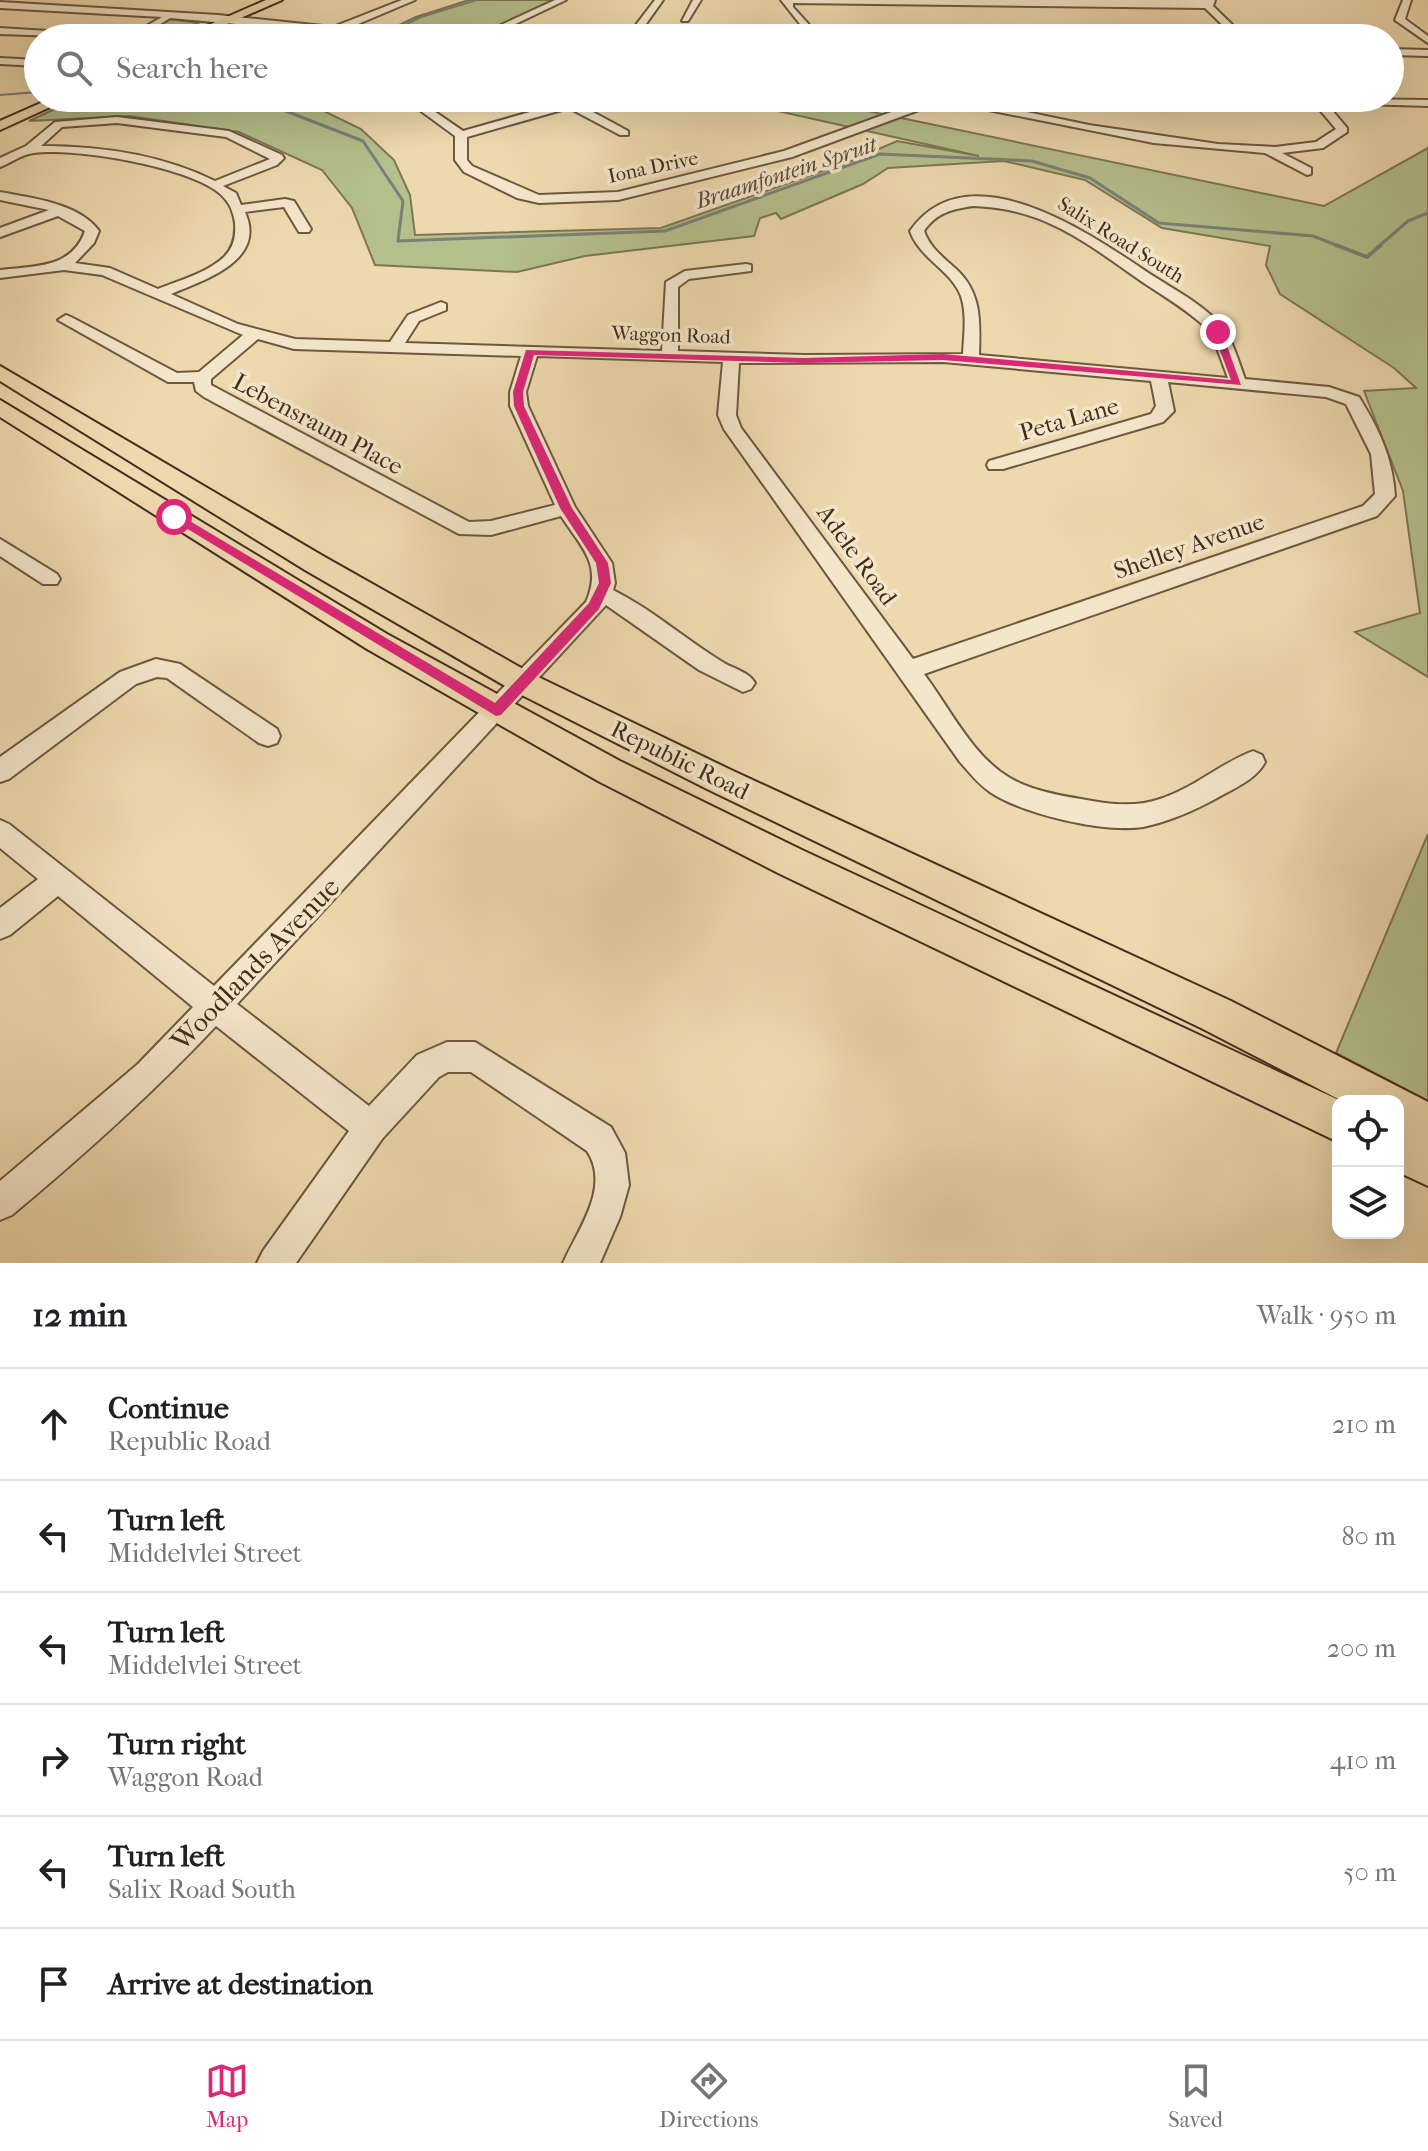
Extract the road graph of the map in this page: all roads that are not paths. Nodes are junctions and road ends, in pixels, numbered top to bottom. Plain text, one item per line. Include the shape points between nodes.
1 (117, 0) edge
2 (411, 0) edge
3 (562, 0) edge
4 (659, 0) edge
5 (697, 0) edge
6 (787, 0) edge
7 (1407, 0) edge
8 (285, 2) edge
9 (1210, 2) edge
10 (0, 5) edge
11 (183, 5) dead end
12 (96, 11) junction
13 (164, 17) junction
14 (194, 18) junction
15 (685, 19) dead end
16 (234, 21) junction
17 (268, 23) junction
18 (153, 24) edge
19 (203, 24) edge
20 (227, 24) edge
21 (252, 24) edge
22 (273, 24) edge
23 (350, 24) edge
24 (509, 24) edge
25 (641, 24) edge
26 (803, 24) edge
27 (1229, 24) edge
28 (0, 31) edge
29 (24, 32) edge
30 (1428, 40) edge
31 (1404, 52) edge
32 (1428, 53) edge
33 (0, 61) edge
34 (24, 62) edge
35 (1404, 103) edge
36 (1428, 103) edge
37 (24, 106) edge
38 (32, 112) edge
39 (428, 112) edge
40 (543, 112) edge
41 (586, 112) edge
42 (904, 112) edge
43 (1014, 112) edge
44 (1329, 112) edge
45 (0, 116) edge
46 (0, 126) edge
47 (624, 133) dead end
48 (461, 135) junction
49 (30, 149) junction
50 (1268, 151) junction
51 (0, 163) edge
52 (1307, 171) dead end
53 (212, 186) junction
54 (0, 196) edge
55 (237, 209) junction
56 (61, 210) junction
57 (304, 229) dead end
58 (0, 233) edge
59 (64, 266) junction
60 (746, 268) dead end
61 (0, 274) edge
62 (159, 294) junction
63 (441, 307) dead end
64 (66, 320) dead end
65 (253, 335) junction
66 (394, 348) junction
67 (530, 352) junction
68 (670, 357) junction
69 (731, 359) junction
70 (971, 359) junction
71 (0, 372) edge
72 (1158, 376) junction
73 (203, 377) junction
74 (1238, 383) junction
75 (1353, 401) joint
76 (0, 407) edge
77 (996, 465) dead end
78 (566, 508) junction
79 (0, 546) edge
80 (50, 579) dead end
81 (602, 594) junction
82 (909, 670) junction
83 (522, 682) junction
84 (743, 683) dead end
85 (496, 711) junction
86 (268, 736) dead end
87 (1253, 762) dead end
88 (0, 771) edge
89 (0, 832) edge
90 (58, 880) junction
91 (0, 925) edge
92 (214, 1006) junction
93 (1372, 1095) edge
94 (1404, 1111) edge
95 (1332, 1118) edge
96 (1428, 1124) edge
97 (371, 1128) junction
98 (1404, 1153) edge
99 (1428, 1165) edge
100 (0, 1203) edge
101 (275, 1263) edge
102 (581, 1263) edge

1 - 12 street
2 - 23 street
3 - 24 street
4 - 25 street
5 - 15 street
6 - 9 street
6 - 26 street
7 - 30 street via 1400,20
8 - 16 main road
8 - 17 main road via 264,17
9 - 27 street
10 - 12 street
11 - 13 street
12 - 13 street
13 - 14 street
13 - 16 street
13 - 18 street
14 - 16 street
14 - 19 main road
16 - 17 street
16 - 20 main road
16 - 21 street
17 - 22 street
28 - 29 street
31 - 32 street
33 - 34 street
35 - 36 street
37 - 45 main road
38 - 46 main road
39 - 48 street
40 - 48 street
41 - 47 street
42 - 48 street, Iona Drive via 788,154 627,196 522,195 468,169 461,160
43 - 50 street via 1183,145
44 - 50 street via 1341,124 1341,135 1319,144
49 - 51 street
49 - 53 street via 84,149 135,157
49 - 53 street via 59,124 125,120 229,134 278,158
50 - 52 street
53 - 55 street via 231,196
54 - 56 street
55 - 57 street via 289,204
55 - 62 street via 245,238 232,259
56 - 58 street
56 - 59 street via 92,231
59 - 61 street, Waggon Road
59 - 62 street, Waggon Road via 105,271
60 - 68 street via 685,275 671,285
62 - 65 street, Waggon Road
63 - 66 street via 413,318
64 - 73 street, Lebensraum Place via 174,378
65 - 66 street, Waggon Road via 294,344
65 - 73 street
66 - 67 street, Waggon Road
67 - 68 street, Waggon Road
67 - 78 street via 519,406
68 - 69 street, Waggon Road
69 - 70 street, Waggon Road
69 - 82 street, Adele Road via 727,415 733,429
70 - 72 street, Waggon Road
70 - 74 street, Salix Road South via 967,292 918,235 924,220 939,209 984,203 1047,216 1209,323 1222,339
71 - 83 main road, Republic Road
72 - 74 street, Waggon Road
72 - 77 street, Peta Lane via 1165,411 1157,418
73 - 78 street, Lebensraum Place via 202,387 210,393 466,529 491,528
74 - 75 street, Waggon Road via 1337,393
75 - 82 street, Shelley Avenue via 1384,467 1385,496 1370,511
76 - 85 main road, Republic Road
78 - 81 street via 602,563
79 - 80 street
81 - 83 street, Woodlands Avenue
81 - 84 street
82 - 87 street, Adele Road via 982,768 1016,793 1074,808 1144,815
83 - 85 street, Woodlands Avenue
83 - 93 main road, Republic Road via 1217,1015
85 - 92 street, Woodlands Avenue
85 - 95 main road, Republic Road via 912,922 1168,1036
86 - 88 street via 172,670 156,668 128,678
89 - 90 street
90 - 91 street
90 - 92 street
92 - 97 street
92 - 100 street, Woodlands Avenue via 126,1096
94 - 96 main road
97 - 101 street
97 - 102 street via 428,1066 447,1057 475,1057 608,1149 613,1161 609,1197
98 - 99 main road

